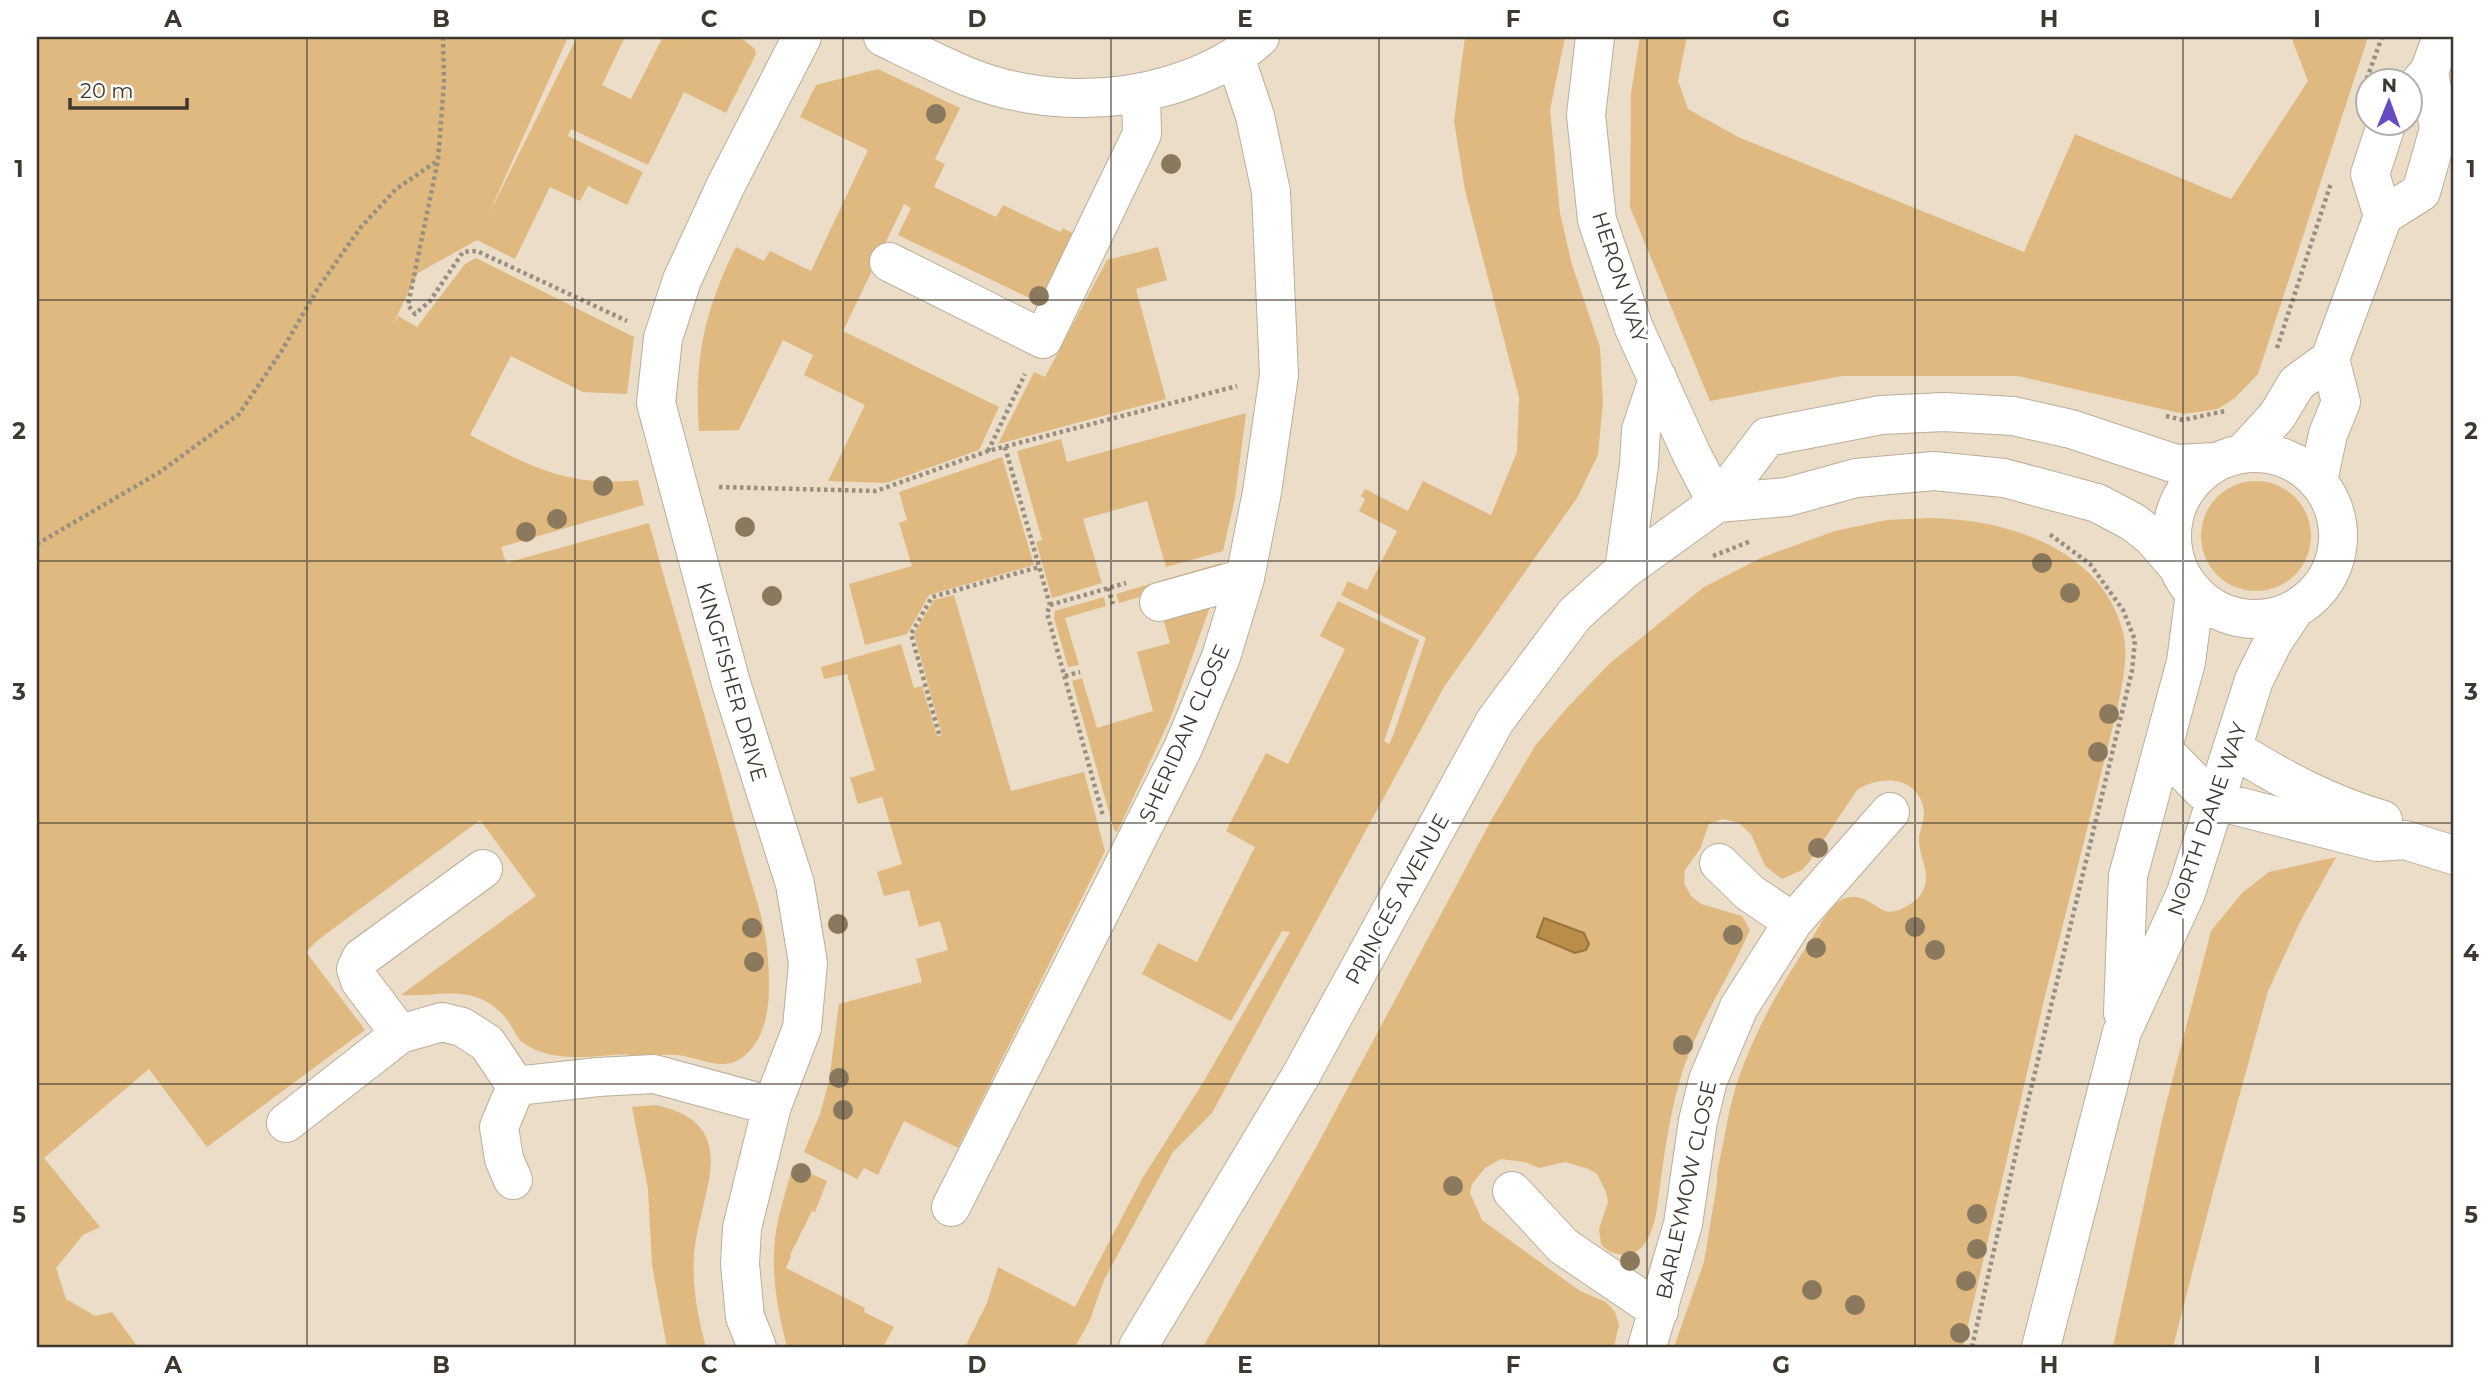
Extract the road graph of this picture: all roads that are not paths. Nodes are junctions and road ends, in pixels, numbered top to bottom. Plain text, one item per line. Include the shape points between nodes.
1 (802, 37) edge
2 (883, 37) edge
3 (1595, 37) edge
4 (2442, 37) edge
5 (1248, 47) edge
6 (2424, 73) edge
7 (1141, 94) junction
8 (2424, 94) edge
9 (2372, 136) edge
10 (2383, 216) junction
11 (888, 262) dead end
12 (2330, 359) junction
13 (1658, 379) junction
14 (2229, 458) junction
15 (2318, 481) junction
16 (1717, 503) junction
17 (1624, 570) junction
18 (1245, 578) junction
19 (2186, 579) junction
20 (1159, 602) dead end
21 (2295, 609) junction
22 (2232, 748) junction
23 (2163, 750) junction
24 (2217, 799) junction
25 (1890, 813) dead end
26 (2405, 840) junction
27 (2453, 855) edge
28 (1719, 863) dead end
29 (483, 869) dead end
30 (1793, 922) junction
31 (2122, 1032) junction
32 (400, 1034) junction
33 (516, 1086) junction
34 (772, 1106) junction
35 (286, 1123) dead end
36 (513, 1180) dead end
37 (1512, 1191) dead end
38 (951, 1207) dead end
39 (1659, 1311) junction
40 (757, 1347) edge
41 (1138, 1347) edge
42 (1647, 1347) edge
43 (2041, 1347) edge

1 - 34 street, KINGFISHER DRIVE via 682,280 663,338 656,403 731,683 795,884 806,950 802,1028
2 - 7 street via 968,76 1015,90 1062,98
3 - 13 street, HERON WAY via 1586,115 1597,220 1634,328
4 - 6 street
5 - 7 street via 1191,79
5 - 18 street, SHERIDAN CLOSE via 1255,116 1271,192 1279,375
7 - 11 street via 1142,134 1043,339
8 - 10 street via 2439,129 2420,192
9 - 10 street via 2370,174
10 - 12 street
12 - 14 street via 2297,383 2277,416
12 - 15 street via 2341,402 2328,434
13 - 16 street, HERON WAY
13 - 17 street via 1641,430
14 - 15 street via 2271,454 2297,463
14 - 16 street, PRINCES AVENUE via 2176,464 2071,429 2013,416 1881,415 1767,437
14 - 19 street via 2199,475 2176,507 2172,547
15 - 21 street via 2336,513 2337,550 2323,584
16 - 17 street, PRINCES AVENUE
16 - 19 street via 1787,497 1856,478 1934,471 2004,478 2097,503 2133,522 2152,537
17 - 41 street, PRINCES AVENUE via 1575,614 1495,721 1300,1077
18 - 20 street
18 - 38 street, SHERIDAN CLOSE via 1221,657 1182,748
19 - 21 street via 2225,613 2242,618 2260,619
19 - 23 street, NORTH DANE WAY via 2187,654
21 - 22 street, NORTH DANE WAY via 2261,662
22 - 24 street, NORTH DANE WAY
22 - 26 street via 2328,802 2385,821
23 - 24 street
23 - 31 street, NORTH DANE WAY via 2129,876
24 - 26 street via 2377,842
24 - 31 street, NORTH DANE WAY via 2186,893
25 - 30 street, BARLEYMOW CLOSE
26 - 27 street
28 - 30 street via 1750,893
29 - 32 street via 361,958 356,969 360,981
30 - 39 street, BARLEYMOW CLOSE via 1740,1007 1709,1080 1698,1121 1683,1224
31 - 43 street, NORTH DANE WAY
32 - 33 street via 442,1022 462,1027 487,1043
32 - 35 street
33 - 34 street via 654,1074
33 - 36 street via 499,1127
34 - 40 street, KINGFISHER DRIVE via 742,1228 745,1317
37 - 39 street, BARLEYMOW CLOSE via 1563,1246
39 - 42 street, BARLEYMOW CLOSE

